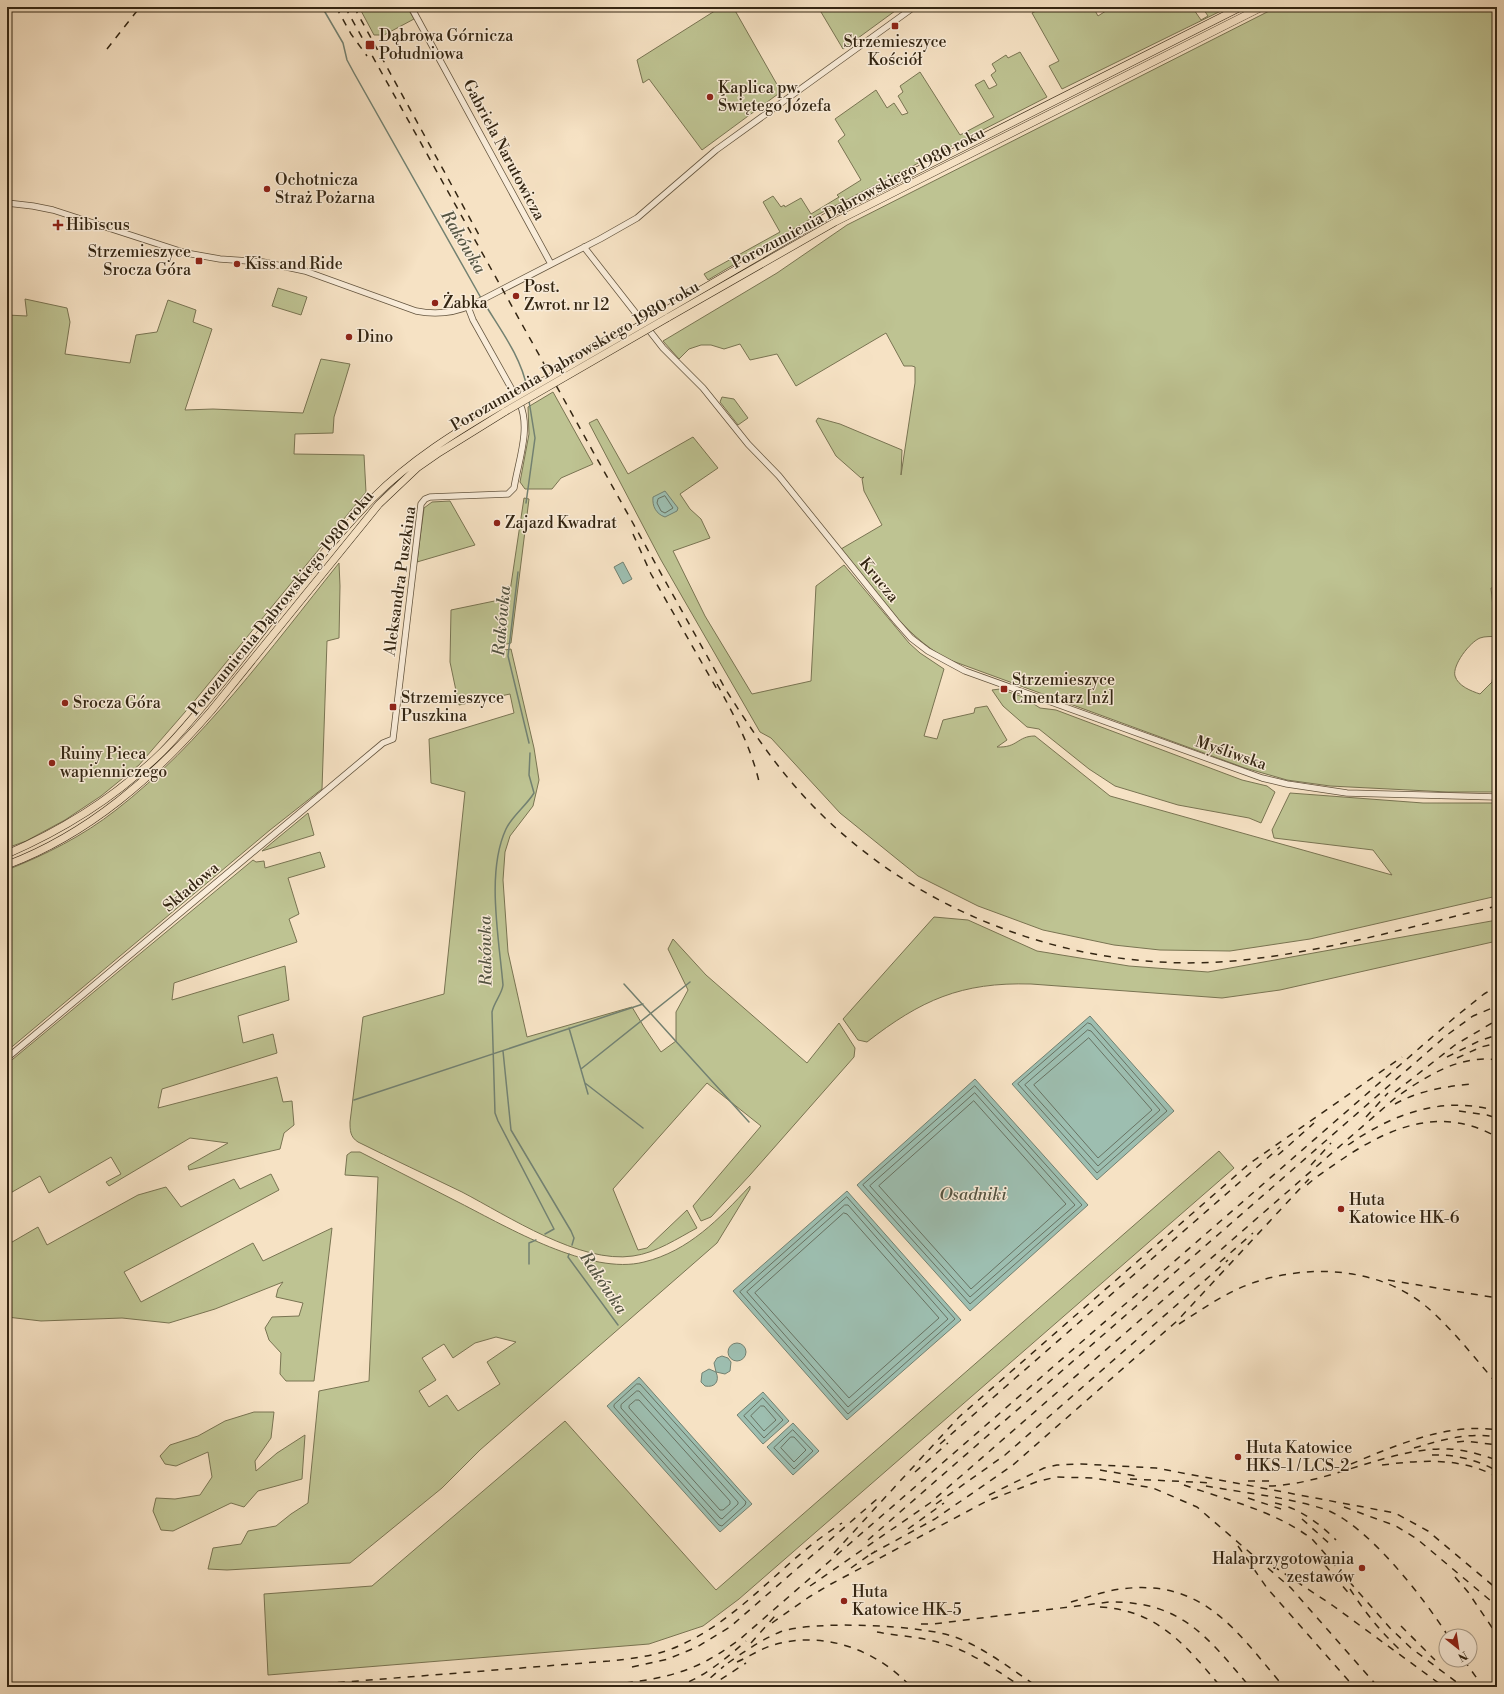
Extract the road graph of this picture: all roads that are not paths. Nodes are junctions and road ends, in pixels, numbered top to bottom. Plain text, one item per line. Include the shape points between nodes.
1 (411, 7) edge
2 (914, 7) edge
3 (1241, 7) edge
4 (1262, 7) edge
5 (7, 203) edge
6 (584, 247) junction
7 (551, 264) junction
8 (468, 307) junction
9 (665, 315) junction
10 (504, 408) junction
11 (970, 672) joint
12 (393, 739) joint
13 (1497, 797) edge
14 (7, 854) edge
15 (7, 865) edge
16 (7, 1058) edge

1 - 7 street, Gabriela Narutowicza
2 - 6 street via 716,150 641,215
3 - 9 main road, Porozumienia Dąbrowskiego 1980 roku via 831,214
4 - 9 main road, Porozumienia Dąbrowskiego 1980 roku via 835,222
5 - 8 street via 53,210 186,253 300,269 416,311 441,314
6 - 7 street
6 - 11 street, Krucza via 594,263 667,352 703,388 748,444 786,484 911,638 935,656
7 - 8 street
8 - 12 street, Aleksandra Puszkina via 521,407 523,435 514,488 508,494 430,497 421,504
9 - 10 main road, Porozumienia Dąbrowskiego 1980 roku, bridge
10 - 14 main road, Porozumienia Dąbrowskiego 1980 roku via 436,445 412,462 373,498 340,535 205,704 147,766 74,820
10 - 15 main road, Porozumienia Dąbrowskiego 1980 roku via 418,468 378,504 211,711 151,774 83,826 42,850
11 - 13 street, Myśliwska via 1239,771 1287,784 1347,792
12 - 16 street, Składowa via 383,743

